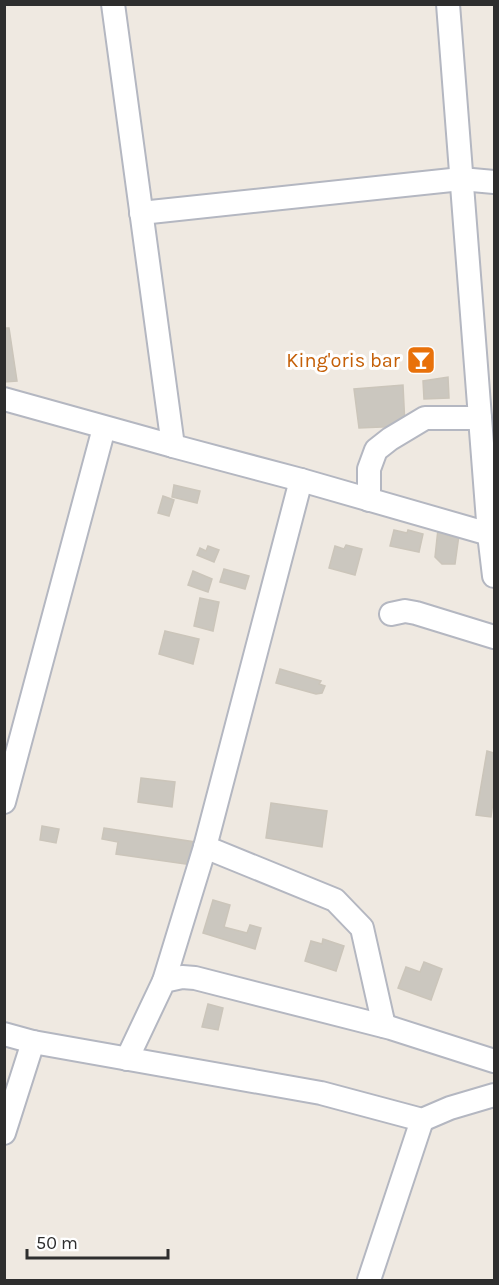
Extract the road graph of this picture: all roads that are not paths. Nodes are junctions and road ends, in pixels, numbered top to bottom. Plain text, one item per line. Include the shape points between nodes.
1 (113, 4) edge
2 (447, 4) edge
3 (461, 179) junction
4 (495, 182) edge
5 (141, 213) junction
6 (4, 399) edge
7 (480, 418) junction
8 (104, 428) junction
9 (172, 446) junction
10 (301, 480) junction
11 (369, 500) junction
12 (492, 534) edge
13 (495, 576) edge
14 (391, 614) dead end
15 (495, 638) edge
16 (4, 802) edge
17 (205, 848) junction
18 (164, 981) junction
19 (384, 1026) junction
20 (4, 1034) edge
21 (33, 1042) junction
22 (127, 1059) junction
23 (495, 1061) edge
24 (495, 1095) edge
25 (422, 1120) junction
26 (4, 1133) edge
27 (369, 1281) edge

1 - 5 street
2 - 3 street
3 - 4 street
3 - 5 street
3 - 7 street
5 - 9 street
6 - 8 street
7 - 11 street via 425,418 390,439 376,450 369,468
7 - 12 street
8 - 9 street
8 - 16 street
9 - 10 street
10 - 11 street
10 - 17 street
11 - 12 street
12 - 13 street
14 - 15 street via 416,613
17 - 18 street
17 - 19 street via 335,900 362,928
18 - 19 street via 182,976 195,978
18 - 22 street
19 - 23 street
20 - 21 street
21 - 22 street
21 - 26 street
22 - 25 street via 321,1093
24 - 25 street
25 - 27 street

